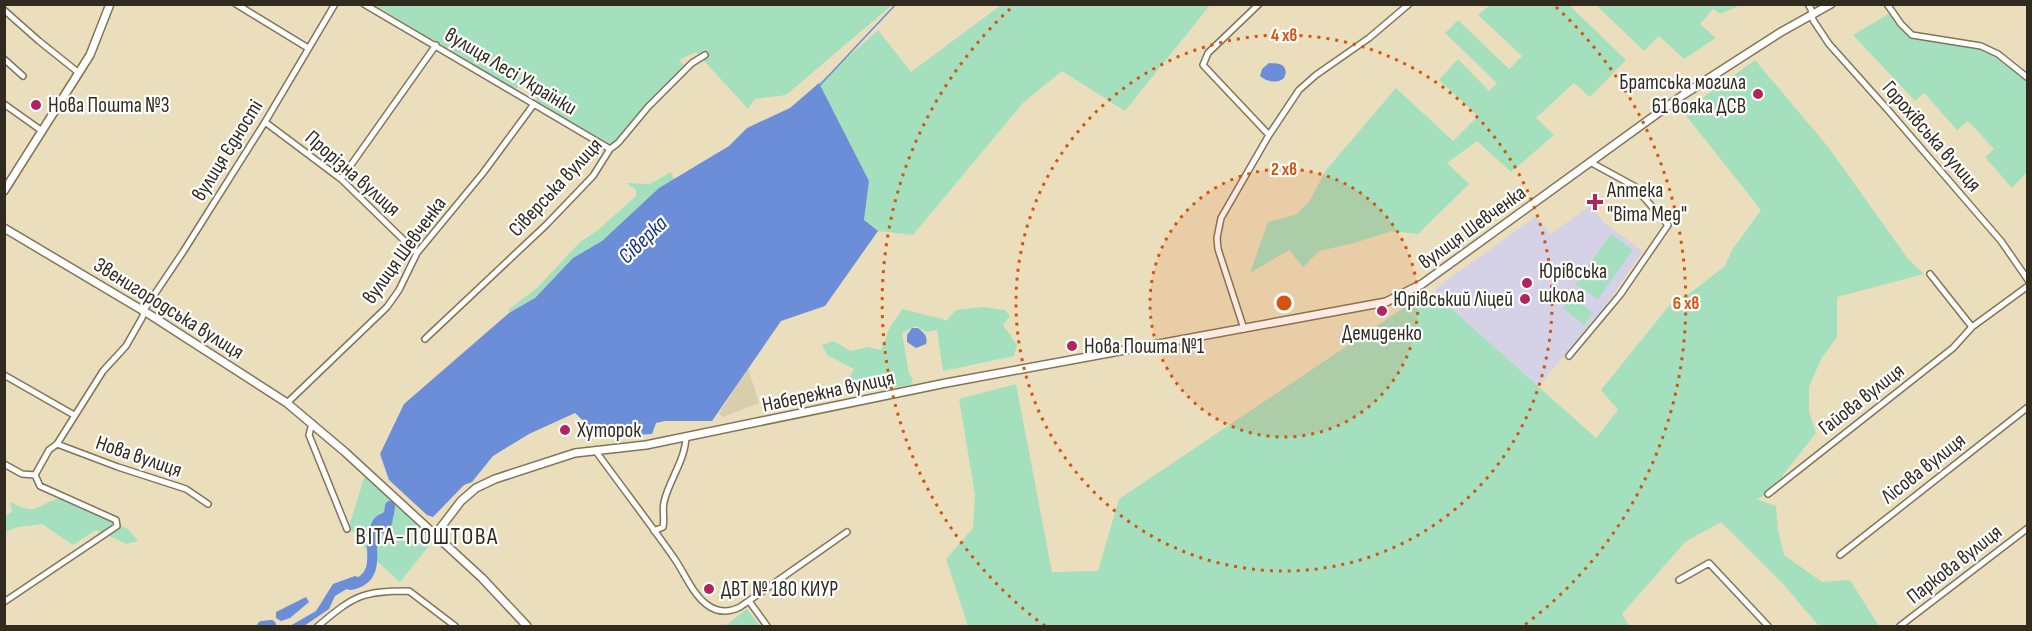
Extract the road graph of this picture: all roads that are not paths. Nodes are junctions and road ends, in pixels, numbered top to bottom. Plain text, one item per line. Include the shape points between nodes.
1 (110, 4) edge
2 (236, 4) edge
3 (335, 4) edge
4 (364, 4) edge
5 (1259, 4) edge
6 (1409, 4) edge
7 (1808, 4) edge
8 (1831, 4) edge
9 (1887, 4) edge
10 (4, 10) edge
11 (1813, 14) junction
12 (436, 45) junction
13 (308, 48) junction
14 (705, 55) dead end
15 (4, 59) edge
16 (79, 73) junction
17 (23, 76) dead end
18 (2028, 78) edge
19 (4, 104) edge
20 (534, 104) junction
21 (264, 122) junction
22 (42, 131) junction
23 (1269, 135) junction
24 (610, 149) junction
25 (1590, 162) junction
26 (340, 179) junction
27 (4, 191) edge
28 (4, 228) edge
29 (417, 253) junction
30 (1930, 274) dead end
31 (2028, 280) edge
32 (2028, 286) edge
33 (144, 312) junction
34 (1972, 327) junction
35 (1244, 329) junction
36 (425, 339) dead end
37 (1569, 356) dead end
38 (4, 375) edge
39 (978, 377) joint
40 (287, 403) junction
41 (2028, 407) edge
42 (74, 415) junction
43 (312, 423) junction
44 (686, 437) junction
45 (57, 444) junction
46 (595, 450) junction
47 (4, 464) edge
48 (35, 475) junction
49 (1768, 494) dead end
50 (208, 504) dead end
51 (2028, 528) edge
52 (347, 529) dead end
53 (654, 531) junction
54 (847, 532) dead end
55 (435, 535) junction
56 (1840, 555) dead end
57 (1679, 579) dead end
58 (749, 601) junction
59 (4, 602) edge
60 (318, 627) edge
61 (455, 627) edge
62 (527, 627) edge
63 (767, 627) edge
64 (1768, 627) edge
65 (1900, 627) edge

1 - 16 street
2 - 13 street
3 - 13 street, вулиця Єдності
4 - 12 street, вулиця Лесі Українки
5 - 23 street via 1208,53 1203,65
6 - 23 street via 1371,37 1305,83
7 - 11 street, Горохівська вулиця
8 - 11 street, вулиця Шевченка
9 - 18 street via 1912,35 1981,46
10 - 16 street
11 - 25 street, вулиця Шевченка via 1683,95
11 - 31 street, Горохівська вулиця via 1829,44 2001,241
12 - 20 street, вулиця Лесі Українки
12 - 26 street
13 - 21 street, вулиця Єдності
14 - 24 street, Сіверська вулиця via 692,63
15 - 17 street
16 - 22 street
19 - 22 street
20 - 24 street, вулиця Лесі Українки
20 - 29 street, вулиця Шевченка
21 - 26 street, Прорізна вулиця
21 - 33 street, вулиця Єдності
22 - 27 street
23 - 35 street via 1218,228 1218,249
24 - 36 street, Сіверська вулиця via 593,176 546,225
25 - 35 street, вулиця Шевченка via 1422,284 1386,302
25 - 37 street via 1634,186 1668,225 1620,295
26 - 29 street, Прорізна вулиця
28 - 33 street, Звенигородська вулиця
29 - 40 street, вулиця Шевченка via 387,308
30 - 34 street
32 - 34 street, Гайова вулиця
33 - 40 street, Звенигородська вулиця
33 - 42 street, Нова вулиця via 126,346 103,371
34 - 49 street, Гайова вулиця via 1953,348
35 - 39 street, вулиця Шевченка
38 - 42 street, Нова вулиця
39 - 44 street, Набережна вулиця
40 - 43 street, Звенигородська вулиця
41 - 56 street, Лісова вулиця
42 - 45 street, Нова вулиця
43 - 52 street via 309,435
43 - 55 street, Звенигородська вулиця
44 - 46 street, Набережна вулиця
44 - 53 street via 663,504 663,527
45 - 48 street, Нова вулиця via 49,450
45 - 50 street, Нова вулиця via 186,489
46 - 53 street
46 - 55 street, Набережна вулиця via 568,454 486,483 461,501
47 - 48 street via 22,474
48 - 59 street via 40,486 116,520 117,526
51 - 65 street, Паркова вулиця
53 - 58 street via 708,605 729,611
54 - 58 street
55 - 62 street, Звенигородська вулиця
57 - 64 street via 1709,563
58 - 63 street
60 - 61 street via 358,596 409,591

